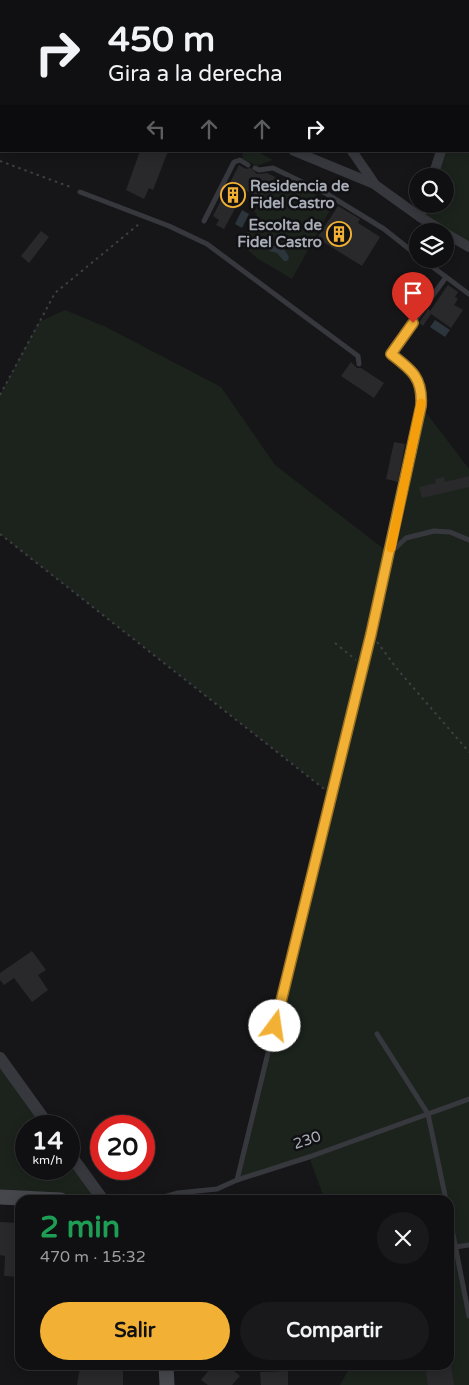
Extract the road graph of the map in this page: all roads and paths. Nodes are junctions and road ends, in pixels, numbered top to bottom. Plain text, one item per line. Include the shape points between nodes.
1 (296, 152) edge
2 (353, 152) edge
3 (441, 152) edge
4 (0, 161) edge
5 (248, 165) dead end
6 (255, 168) dead end
7 (436, 168) edge
8 (374, 184) junction
9 (80, 192) joint
10 (421, 213) edge
11 (146, 217) junction
12 (420, 217) junction
13 (204, 222) dead end
14 (430, 223) edge
15 (454, 238) edge
16 (469, 248) edge
17 (409, 249) edge
18 (434, 268) edge
19 (446, 277) junction
20 (469, 294) edge
21 (359, 364) dead end
22 (0, 395) edge
23 (0, 534) edge
24 (469, 540) edge
25 (390, 553) junction
26 (371, 634) junction
27 (335, 642) dead end
28 (363, 666) junction
29 (469, 752) edge
30 (332, 795) junction
31 (377, 1034) dead end
32 (0, 1058) edge
33 (469, 1099) edge
34 (428, 1114) junction
35 (42, 1115) edge
36 (80, 1168) edge
37 (237, 1180) junction
38 (99, 1195) edge
39 (171, 1195) edge
40 (445, 1195) edge
41 (0, 1197) edge
42 (15, 1198) edge
43 (454, 1241) edge
44 (469, 1245) edge
45 (455, 1246) junction
46 (469, 1316) edge
47 (166, 1370) edge
48 (167, 1385) edge

1 - 8 street
2 - 8 street
3 - 7 street
4 - 9 path
5 - 13 lane via 240,160 234,162
6 - 17 lane via 273,168 326,194 384,229
8 - 12 street
9 - 11 lane
10 - 12 street
11 - 21 lane via 207,244 358,356
11 - 22 path via 55,293
12 - 14 street
15 - 16 street
18 - 19 lane
19 - 20 lane
19 - 25 lane via 391,354 409,368 422,392
23 - 30 path
24 - 25 lane via 450,532 434,532 406,538
25 - 26 lane
26 - 28 lane
26 - 29 path
27 - 28 path
28 - 30 lane
30 - 37 lane
31 - 34 lane
32 - 35 street
33 - 34 lane, 230
34 - 37 lane, 230
34 - 40 lane
36 - 38 street
37 - 39 lane, 230 via 217,1189
41 - 42 main road
43 - 45 lane
44 - 45 lane
45 - 46 lane
47 - 48 main road

